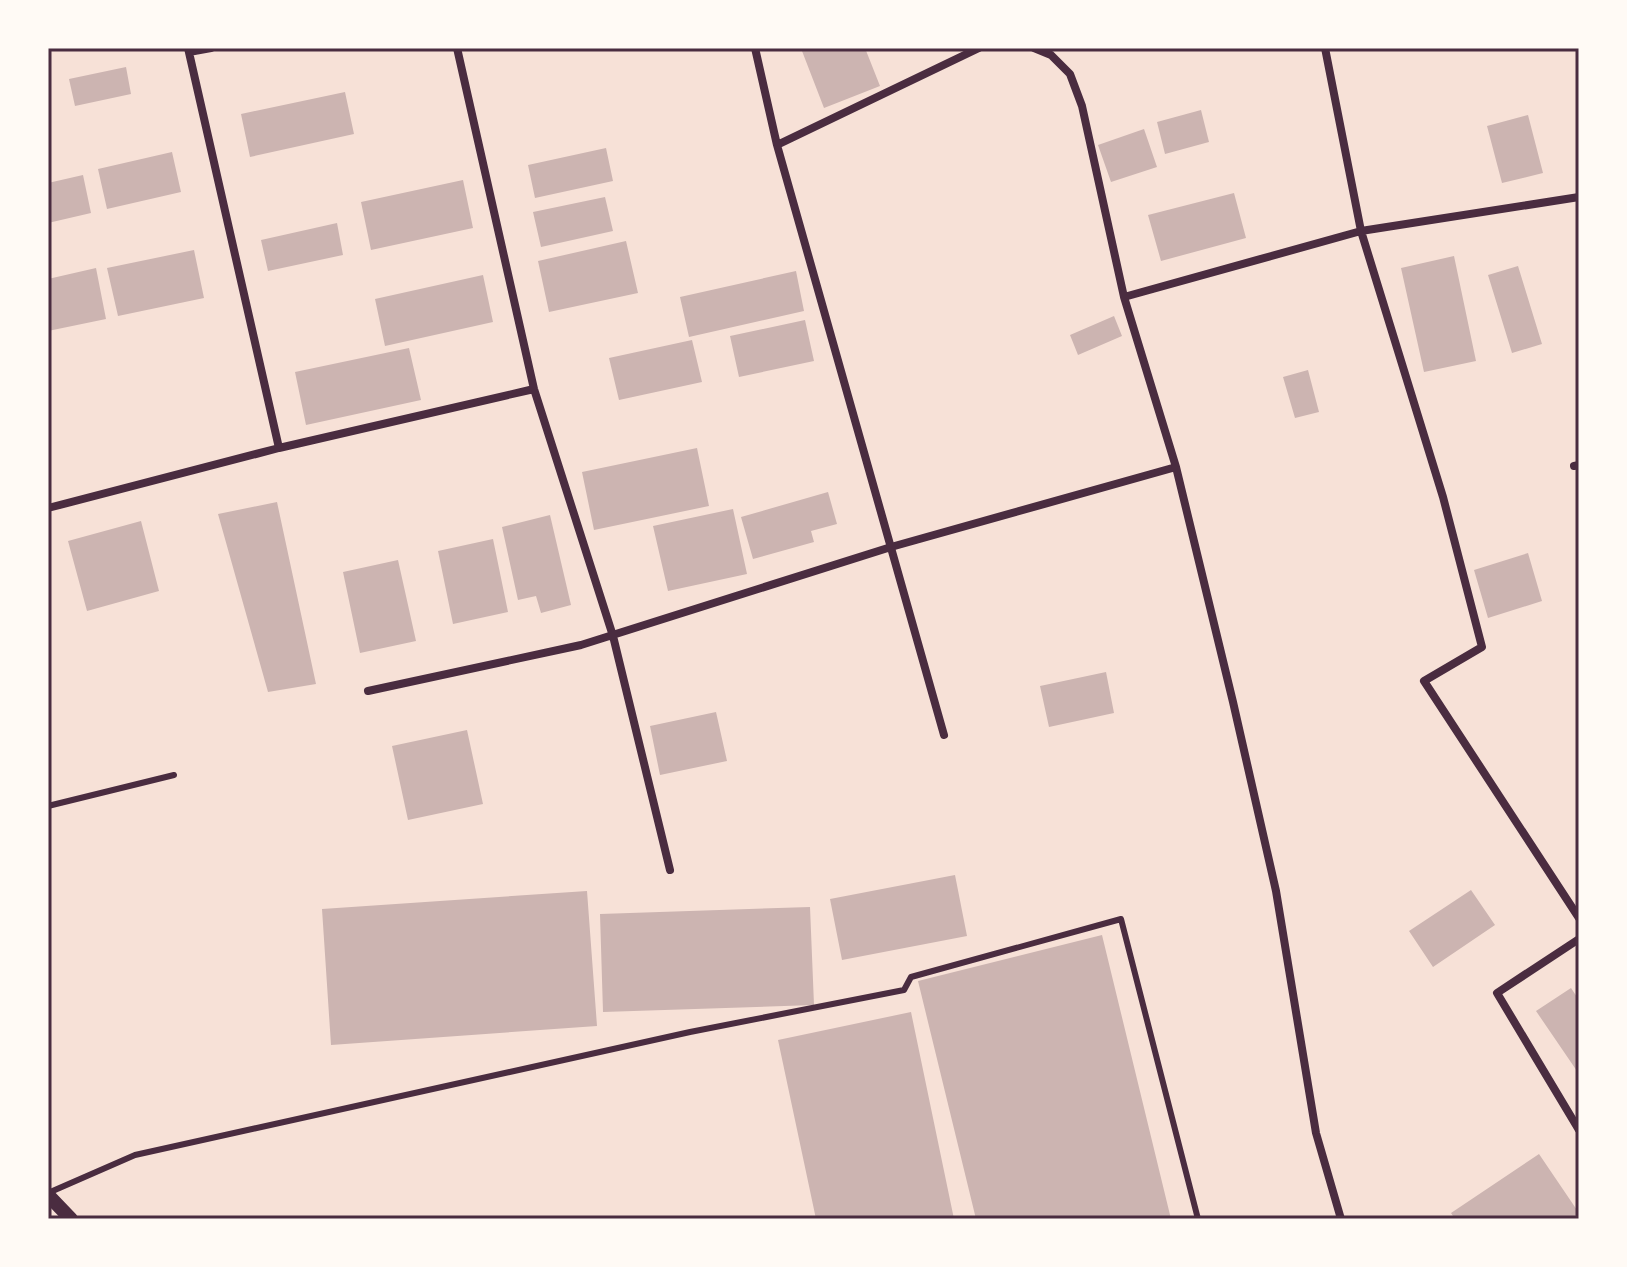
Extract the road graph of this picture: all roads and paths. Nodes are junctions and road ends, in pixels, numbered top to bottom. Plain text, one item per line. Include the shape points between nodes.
1 (211, 48) edge
2 (457, 48) edge
3 (755, 48) edge
4 (979, 48) edge
5 (1034, 48) edge
6 (1325, 48) edge
7 (188, 50) edge
8 (777, 145) junction
9 (1579, 197) edge
10 (1361, 231) junction
11 (1124, 297) junction
12 (534, 389) junction
13 (279, 448) junction
14 (1176, 467) junction
15 (48, 508) edge
16 (891, 547) junction
17 (613, 636) junction
18 (368, 691) dead end
19 (944, 735) dead end
20 (174, 775) dead end
21 (48, 806) edge
22 (670, 870) dead end
23 (1579, 918) edge
24 (1579, 939) edge
25 (1579, 1130) edge
26 (48, 1194) edge
27 (71, 1219) edge
28 (1198, 1219) edge
29 (1341, 1219) edge

1 - 7 street
2 - 12 street
3 - 8 street
4 - 8 street
5 - 11 street via 1051,55 1070,74 1082,106
6 - 10 street
7 - 13 street
8 - 16 street
9 - 10 street
10 - 11 street
10 - 23 street via 1443,497 1482,647 1424,681
11 - 14 street
12 - 13 street
12 - 17 street
13 - 15 street
14 - 16 street
14 - 29 street via 1276,891 1316,1133
16 - 17 street
16 - 19 street
17 - 18 street
17 - 22 street
20 - 21 lane
24 - 25 street via 1497,993
26 - 27 street
26 - 28 lane via 135,1155 904,990 911,977 1121,919

